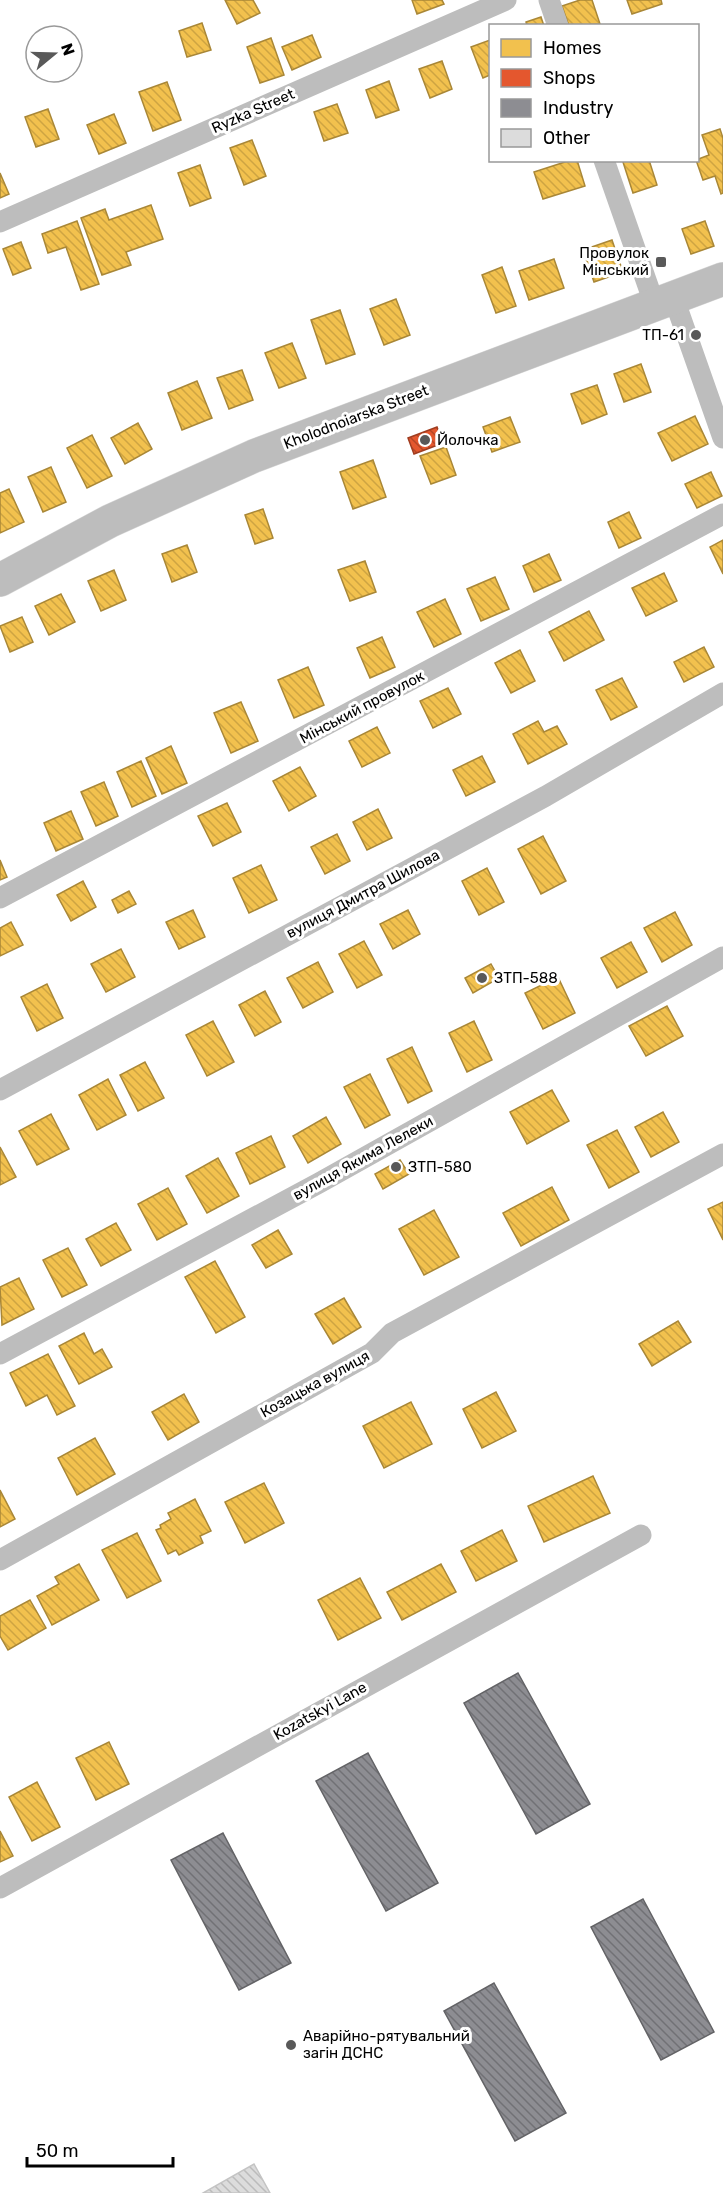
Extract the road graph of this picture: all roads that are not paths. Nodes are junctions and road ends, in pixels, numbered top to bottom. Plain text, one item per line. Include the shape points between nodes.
1 (506, 0) edge
2 (549, 0) edge
3 (557, 24) edge
4 (605, 162) edge
5 (0, 222) edge
6 (723, 279) edge
7 (663, 300) junction
8 (723, 438) edge
9 (723, 514) edge
10 (0, 580) edge
11 (723, 693) edge
12 (0, 898) edge
13 (723, 957) edge
14 (0, 1089) edge
15 (723, 1154) edge
16 (0, 1354) edge
17 (641, 1535) dead end
18 (0, 1560) edge
19 (0, 1888) edge

1 - 5 street, Ryzka Street
2 - 3 street
4 - 7 street
6 - 7 main road, Kholodnoiarska Street
7 - 8 street
7 - 10 main road, Kholodnoiarska Street via 254,456 110,521
9 - 12 street, Мінський провулок
11 - 14 street, вулиця Дмитра Шилова via 546,796
13 - 16 street, вулиця Якима Лелеки via 319,1183
15 - 18 street, Козацька вулиця via 392,1333 372,1353
17 - 19 street, Kozatskyi Lane

